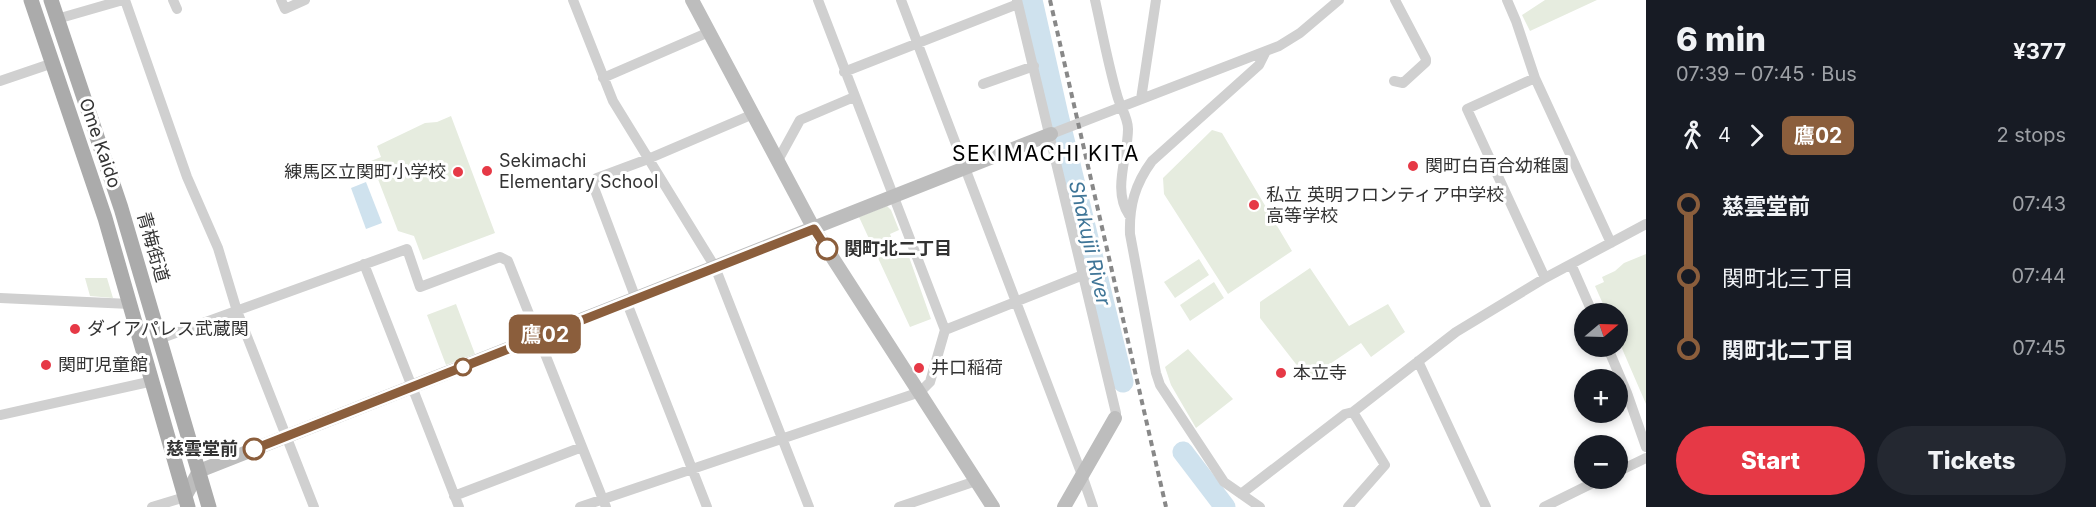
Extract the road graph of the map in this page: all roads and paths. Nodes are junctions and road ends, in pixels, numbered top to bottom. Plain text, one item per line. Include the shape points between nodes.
1 (31, 0) edge
2 (51, 0) edge
3 (281, 0) edge
4 (305, 0) edge
5 (573, 0) edge
6 (692, 0) edge
7 (818, 0) edge
8 (901, 0) edge
9 (1095, 0) edge
10 (1156, 0) edge
11 (1339, 0) edge
12 (1395, 0) edge
13 (1507, 0) edge
14 (128, 1) edge
15 (1018, 2) edge
16 (57, 19) junction
17 (709, 32) junction
18 (918, 42) junction
19 (1266, 51) junction
20 (53, 63) junction
21 (1034, 66) junction
22 (844, 72) junction
23 (603, 78) junction
24 (1535, 78) junction
25 (0, 81) edge
26 (1394, 81) dead end
27 (983, 84) dead end
28 (854, 97) junction
29 (1141, 99) junction
30 (1121, 107) junction
31 (751, 115) junction
32 (1053, 134) junction
33 (648, 159) junction
34 (777, 162) junction
35 (965, 168) junction
36 (893, 196) junction
37 (1129, 215) junction
38 (1646, 224) edge
39 (814, 229) junction
40 (1611, 243) junction
41 (364, 264) junction
42 (1572, 264) junction
43 (715, 267) junction
44 (1083, 275) junction
45 (1545, 278) junction
46 (0, 298) edge
47 (632, 301) junction
48 (1016, 301) junction
49 (1588, 303) edge
50 (130, 304) junction
51 (237, 311) junction
52 (945, 330) junction
53 (539, 337) junction
54 (159, 339) junction
55 (1612, 357) edge
56 (1418, 362) junction
57 (153, 381) junction
58 (412, 387) junction
59 (920, 392) junction
60 (1353, 412) junction
61 (0, 416) edge
62 (1115, 418) joint
63 (286, 436) junction
64 (782, 439) junction
65 (582, 447) junction
66 (1646, 447) edge
67 (1646, 458) edge
68 (1628, 467) edge
69 (692, 469) junction
70 (199, 471) junction
71 (1082, 475) junction
72 (976, 481) junction
73 (1581, 489) edge
74 (1241, 494) junction
75 (187, 502) edge
76 (456, 502) edge
77 (604, 503) edge
78 (152, 507) edge
79 (209, 507) edge
80 (314, 507) edge
81 (580, 507) edge
82 (707, 507) edge
83 (809, 507) edge
84 (899, 507) edge
85 (993, 507) edge
86 (1064, 507) edge
87 (1093, 507) edge
88 (1260, 507) edge
89 (1348, 507) edge
90 (1486, 507) edge
91 (1544, 507) edge

1 - 20 main road, Ome Kaido
2 - 16 main road, 青梅街道
3 - 4 street via 285,9
5 - 23 street
6 - 17 street
7 - 22 street
8 - 18 street
9 - 30 street
10 - 29 street
11 - 19 street via 1300,33
12 - 26 street via 1426,62 1402,83
13 - 24 street
14 - 16 street
14 - 51 street
15 - 18 street
15 - 21 street
16 - 54 main road, 青梅街道 via 121,208
17 - 23 street
17 - 31 street
18 - 22 street
18 - 35 street
19 - 29 street
19 - 37 street via 1259,65 1152,161 1140,179
20 - 25 street
20 - 50 main road, Ome Kaido
21 - 27 street
21 - 32 street
22 - 28 street
23 - 33 street
24 - 40 street
24 - 45 street via 1467,109
28 - 34 street via 800,120
28 - 36 street
29 - 30 street
30 - 32 street
30 - 37 street via 1128,129 1121,195
31 - 33 street
31 - 34 street
32 - 35 street
32 - 44 street
33 - 43 street
33 - 47 street via 597,178 593,185
34 - 39 street
35 - 36 street
35 - 48 street
36 - 39 street
36 - 52 street
37 - 74 street via 1160,384 1224,482
38 - 40 street
39 - 43 street
39 - 59 street
40 - 42 street
41 - 51 street
41 - 53 street via 408,249 420,287 500,257 508,261
41 - 58 street
42 - 45 street
42 - 49 street
43 - 47 street
43 - 64 street
44 - 48 street
44 - 62 street
45 - 56 street via 1456,332
46 - 50 street
47 - 53 street
47 - 69 street
48 - 52 street
48 - 71 street
50 - 57 main road, Ome Kaido
51 - 54 street
51 - 63 street
52 - 59 street via 930,382
53 - 58 street
53 - 65 street
54 - 70 main road, 青梅街道
55 - 66 street
56 - 60 street
56 - 90 street
57 - 61 street
57 - 75 main road, Ome Kaido
58 - 63 street
58 - 76 street
59 - 64 street
59 - 72 street
60 - 74 street via 1345,414
60 - 89 street via 1385,465
62 - 71 street
63 - 70 street
63 - 80 street
64 - 69 street
64 - 83 street
65 - 76 street
65 - 77 street
67 - 68 street
69 - 77 street
69 - 82 street
70 - 75 street
70 - 79 main road, 青梅街道
71 - 86 street
71 - 87 street
72 - 84 street
72 - 85 street
73 - 91 street
74 - 88 street
75 - 78 street
77 - 81 street

